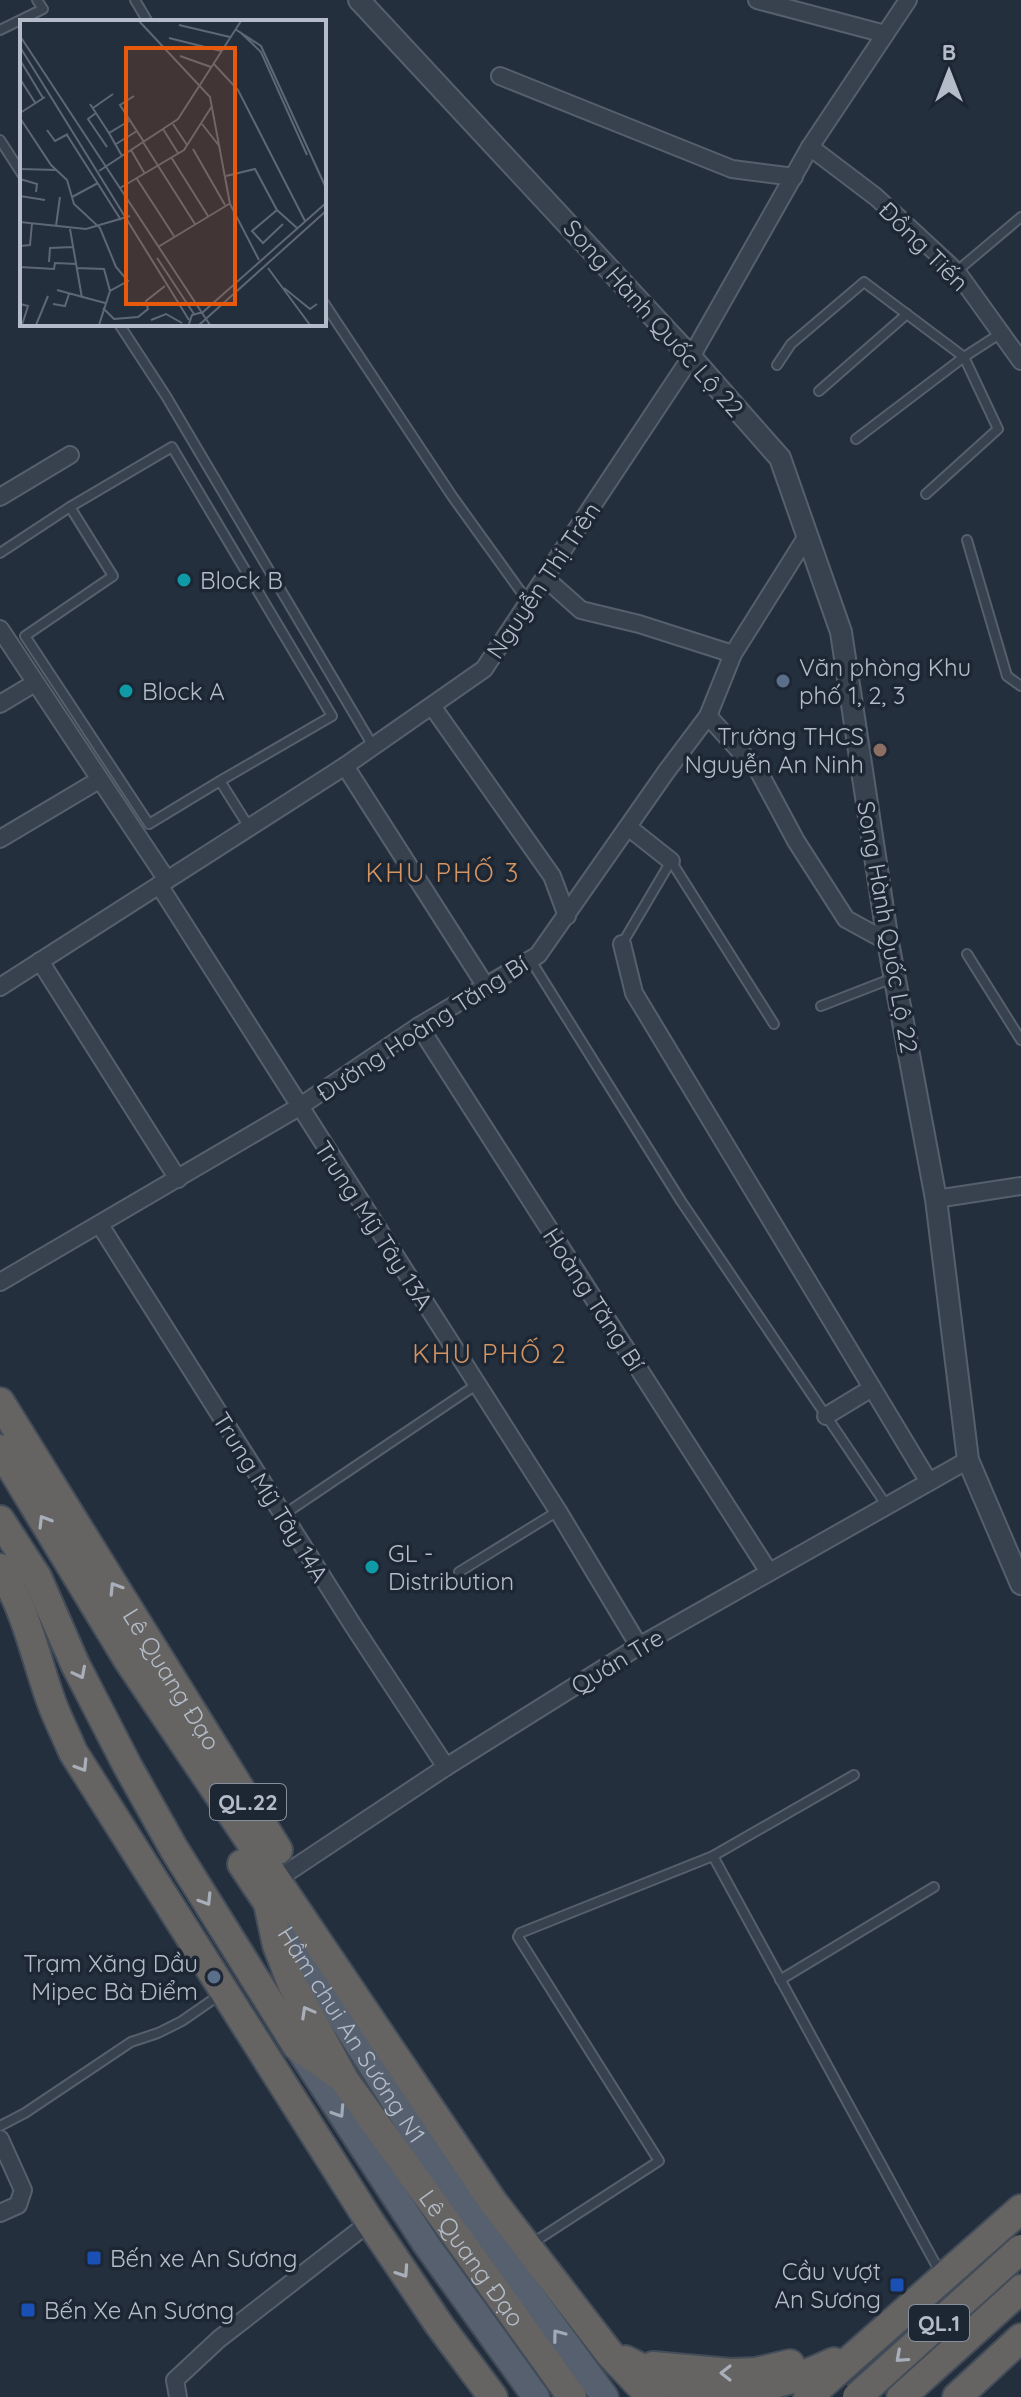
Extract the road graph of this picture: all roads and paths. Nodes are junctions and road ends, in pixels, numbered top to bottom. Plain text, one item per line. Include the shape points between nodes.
1 (38, 0) edge
2 (135, 0) edge
3 (359, 0) edge
4 (757, 0) edge
5 (908, 0) edge
6 (20, 20) edge
7 (20, 20) edge
8 (147, 20) edge
9 (0, 30) edge
10 (885, 34) junction
11 (500, 76) dead end
12 (0, 140) edge
13 (810, 147) junction
14 (20, 171) edge
15 (794, 177) junction
16 (1021, 217) edge
17 (957, 272) junction
18 (326, 306) edge
19 (907, 314) junction
20 (120, 326) edge
21 (1001, 333) junction
22 (691, 357) junction
23 (964, 357) junction
24 (1021, 361) edge
25 (777, 365) dead end
26 (819, 391) dead end
27 (856, 439) dead end
28 (70, 455) dead end
29 (926, 494) dead end
30 (0, 497) edge
31 (70, 507) junction
32 (807, 536) junction
33 (967, 540) dead end
34 (0, 553) edge
35 (545, 578) junction
36 (530, 604) junction
37 (0, 629) edge
38 (733, 654) junction
39 (35, 683) junction
40 (1021, 686) edge
41 (0, 704) edge
42 (432, 706) junction
43 (708, 716) junction
44 (374, 746) junction
45 (345, 766) junction
46 (99, 780) junction
47 (220, 781) junction
48 (249, 827) junction
49 (628, 827) junction
50 (0, 839) edge
51 (671, 861) junction
52 (163, 882) junction
53 (567, 916) junction
54 (888, 942) junction
55 (622, 944) joint
56 (967, 954) dead end
57 (530, 959) junction
58 (40, 961) junction
59 (894, 977) junction
60 (485, 985) junction
61 (0, 987) edge
62 (821, 1006) dead end
63 (774, 1024) dead end
64 (419, 1026) junction
65 (1021, 1040) edge
66 (299, 1107) junction
67 (178, 1179) junction
68 (1021, 1186) edge
69 (936, 1199) junction
70 (100, 1225) junction
71 (0, 1282) edge
72 (476, 1385) junction
73 (872, 1388) junction
74 (0, 1402) edge
75 (826, 1416) junction
76 (0, 1449) edge
77 (968, 1460) junction
78 (929, 1482) junction
79 (887, 1506) junction
80 (558, 1511) junction
81 (283, 1515) junction
82 (0, 1520) edge
83 (459, 1572) dead end
84 (769, 1572) junction
85 (12, 1582) edge
86 (1021, 1584) edge
87 (639, 1646) junction
88 (114, 1741) junction
89 (446, 1767) junction
90 (854, 1775) dead end
91 (121, 1829) junction
92 (713, 1856) junction
93 (278, 1884) junction
94 (934, 1887) dead end
95 (780, 1980) junction
96 (223, 1992) junction
97 (297, 2046) junction
98 (345, 2081) junction
99 (0, 2126) edge
100 (0, 2139) edge
101 (1021, 2209) edge
102 (0, 2213) edge
103 (370, 2222) junction
104 (527, 2247) junction
105 (1021, 2249) edge
106 (943, 2278) junction
107 (1021, 2289) edge
108 (440, 2326) junction
109 (1021, 2338) edge
110 (864, 2348) junction
111 (610, 2354) junction
112 (178, 2397) edge
113 (468, 2397) edge
114 (493, 2397) edge
115 (536, 2397) edge
116 (572, 2397) edge
117 (605, 2397) edge
118 (651, 2397) edge
119 (808, 2397) edge
120 (857, 2397) edge
121 (876, 2397) edge
122 (901, 2397) edge
123 (957, 2397) edge

1 - 6 lane via 43,9
2 - 8 lane
3 - 22 street, Song Hành Quốc Lộ 22
4 - 10 street
5 - 10 street, Nguyễn Thị Trên
7 - 9 lane
10 - 13 street, Nguyễn Thị Trên
11 - 15 street via 732,169
12 - 14 lane
13 - 15 street, Nguyễn Thị Trên
13 - 17 street, Đồng Tiến via 876,197
15 - 22 street, Nguyễn Thị Trên
16 - 17 lane
17 - 21 street, Đồng Tiến
18 - 36 lane
19 - 23 lane
19 - 25 lane via 864,282 791,344
19 - 26 lane
20 - 44 lane
21 - 23 lane
21 - 24 street, Đồng Tiến
22 - 32 street, Song Hành Quốc Lộ 22 via 780,458
22 - 35 street, Nguyễn Thị Trên
23 - 27 lane
23 - 29 lane via 998,429
28 - 30 street
31 - 34 lane
31 - 47 lane via 113,576 25,636 149,824
31 - 47 lane via 172,447 332,716
32 - 38 street, Đường Hoàng Tăng Bí
32 - 54 street, Song Hành Quốc Lộ 22 via 841,632
33 - 40 lane via 1007,676
35 - 36 street, Nguyễn Thị Trên
35 - 38 street via 581,610
36 - 42 street, Nguyễn Thị Trên via 484,669
37 - 39 street, Trung Mỹ Tây 13A
38 - 43 street, Đường Hoàng Tăng Bí
39 - 41 street
39 - 46 street, Trung Mỹ Tây 13A
42 - 44 street, Nguyễn Thị Trên
42 - 53 street via 552,876
43 - 49 street, Đường Hoàng Tăng Bí
43 - 54 street via 759,772 846,919
44 - 45 street, Nguyễn Thị Trên
45 - 48 street, Nguyễn Thị Trên
45 - 60 street
46 - 50 street
46 - 52 street, Trung Mỹ Tây 13A
47 - 48 lane
48 - 52 street, Nguyễn Thị Trên
49 - 51 street
49 - 53 street, Đường Hoàng Tăng Bí
51 - 55 lane
51 - 63 lane
52 - 58 street, Nguyễn Thị Trên
52 - 66 street, Trung Mỹ Tây 13A
53 - 57 street, Đường Hoàng Tăng Bí
54 - 59 street, Song Hành Quốc Lộ 22
55 - 73 street via 634,993
56 - 65 lane
57 - 60 street, Đường Hoàng Tăng Bí
57 - 75 lane via 681,1201
58 - 61 street, Nguyễn Thị Trên
58 - 67 street
59 - 62 lane
59 - 69 street, Song Hành Quốc Lộ 22
60 - 64 street, Đường Hoàng Tăng Bí
64 - 66 street, Đường Hoàng Tăng Bí
64 - 84 street, Hoàng Tăng Bí
66 - 67 street, Đường Hoàng Tăng Bí
66 - 72 street, Trung Mỹ Tây 13A
67 - 70 street, Đường Hoàng Tăng Bí
68 - 69 street
69 - 77 street, Song Hành Quốc Lộ 22
70 - 71 street, Đường Hoàng Tăng Bí
70 - 81 street, Trung Mỹ Tây 14A
72 - 80 street, Trung Mỹ Tây 13A
72 - 81 lane
73 - 75 street
73 - 78 street
93 -> 74 highway, Lê Quang Đạo / QL.22
75 - 79 lane
93 -> 76 highway, Lê Quang Đạo / QL.22 via 200,1799 128,1660
77 - 78 street, Quán Tre
77 - 86 street, Song Hành Quốc Lộ 22
78 - 79 street, Quán Tre
79 - 84 street, Quán Tre
80 - 83 lane
80 - 87 street, Trung Mỹ Tây 13A
81 - 89 street, Trung Mỹ Tây 14A
82 - 85 highway, Lê Quang Đạo
84 - 87 street, Quán Tre
85 -> 88 highway, Lê Quang Đạo via 75,1664
85 -> 91 highway, Lê Quang Đạo via 73,1752
87 - 89 street, Quán Tre
88 - 91 highway
88 -> 97 highway, Lê Quang Đạo via 174,1849
89 - 93 street, Quán Tre
90 - 92 lane
91 - 96 highway, Lê Quang Đạo
92 - 95 lane
92 - 104 lane via 518,1937 659,2161
98 -> 93 highway, Lê Quang Đạo / QL.22 via 292,1984 277,1945
93 - 104 highway, Lê Quang Đạo / QL.22 via 462,2133 493,2202
117 -> 93 main road, Hầm chui An Sương N1 via 446,2178
94 - 95 lane
95 - 106 lane
96 - 99 lane via 182,2021 131,2042
96 - 103 highway, Lê Quang Đạo
97 - 98 highway, Lê Quang Đạo
97 -> 115 main road via 426,2244
98 - 116 highway, Lê Quang Đạo
100 - 102 street via 23,2190 18,2205
101 - 106 highway, QL.1
103 -> 108 highway, Lê Quang Đạo
103 - 112 street via 182,2372 175,2380
104 - 111 highway, Lê Quang Đạo / QL.22
105 -> 120 highway, QL.1, bridge
106 - 110 highway, QL.1
107 - 122 highway, QL.1
108 - 113 highway, Lê Quang Đạo via 444,2365
108 - 114 highway, Lê Quang Đạo
109 - 123 highway, QL.1
110 -> 111 highway via 831,2363 800,2362 731,2373 639,2367
110 - 119 highway, QL.1
110 - 121 highway via 865,2370
111 - 118 highway, Lê Quang Đạo / QL.22

